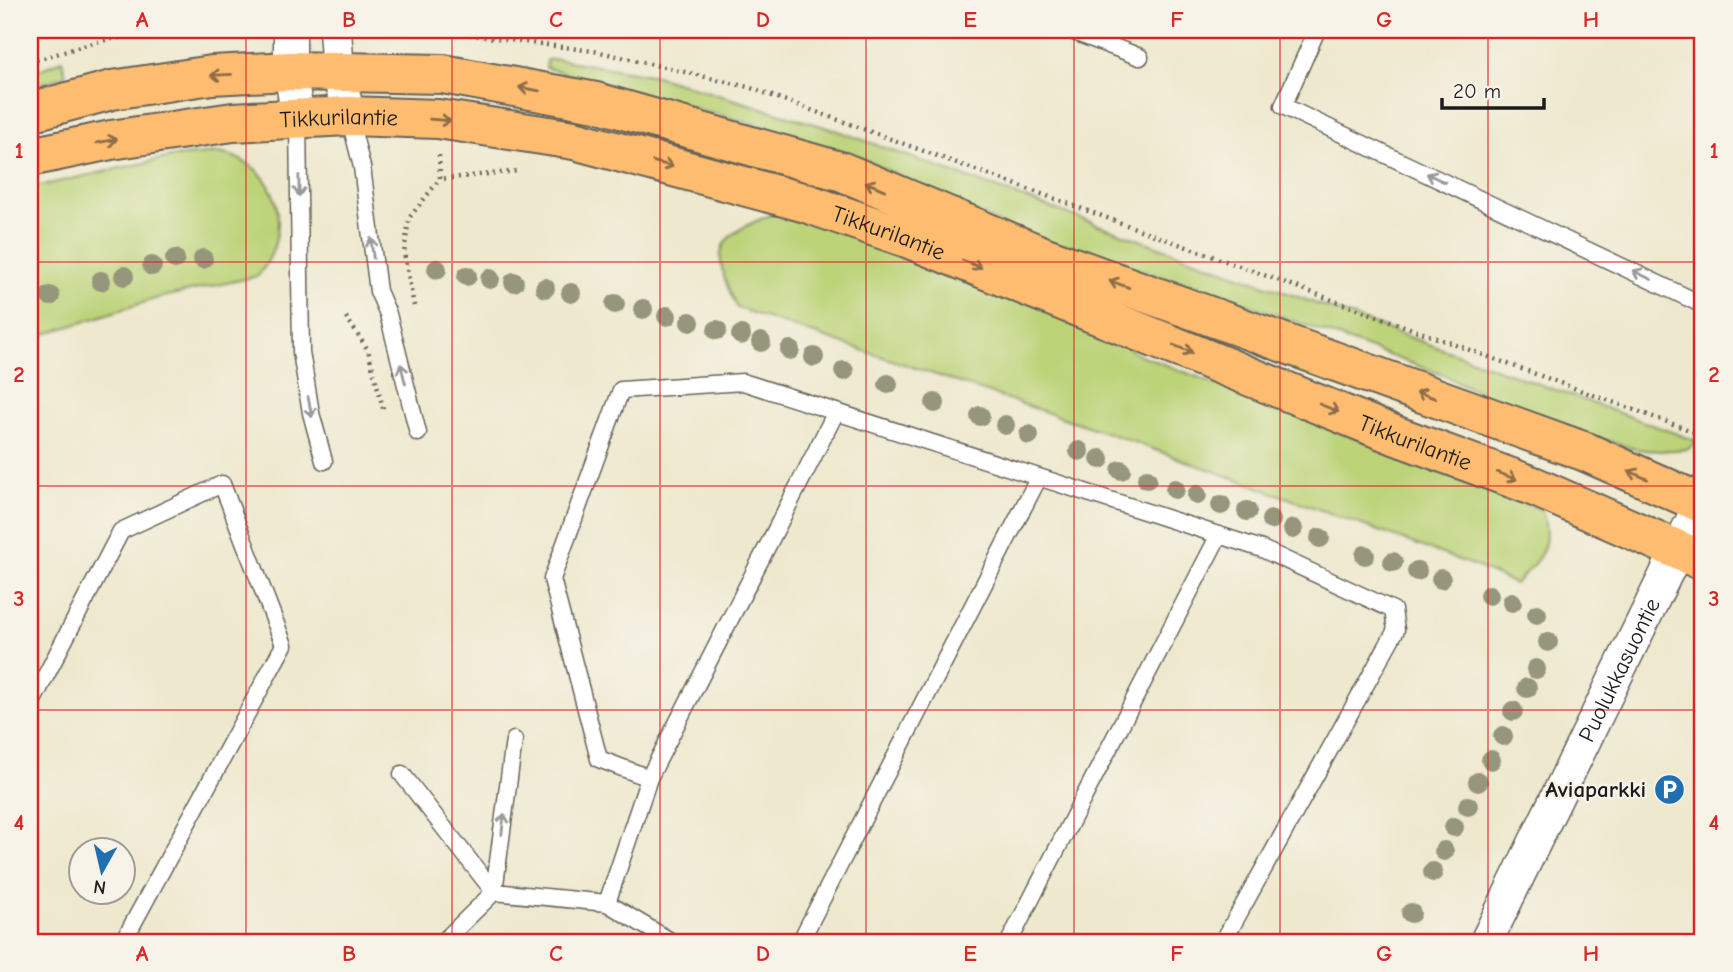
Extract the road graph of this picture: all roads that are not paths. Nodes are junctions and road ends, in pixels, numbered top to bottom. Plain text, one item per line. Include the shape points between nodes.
1 (289, 30) edge
2 (335, 30) edge
3 (1069, 30) edge
4 (1317, 30) edge
5 (1140, 57) dead end
6 (289, 71) junction
7 (338, 72) junction
8 (30, 112) edge
9 (349, 116) junction
10 (298, 118) junction
11 (30, 157) edge
12 (1703, 306) edge
13 (836, 412) junction
14 (418, 433) dead end
15 (324, 461) dead end
16 (1039, 477) junction
17 (1702, 502) edge
18 (1219, 535) junction
19 (1690, 554) edge
20 (30, 706) edge
21 (514, 740) dead end
22 (402, 774) dead end
23 (649, 778) junction
24 (494, 892) junction
25 (607, 903) junction
26 (123, 942) edge
27 (443, 942) edge
28 (672, 942) edge
29 (800, 942) edge
30 (1009, 942) edge
31 (1223, 942) edge
32 (1486, 942) edge

1 - 6 street
2 - 7 street
3 - 5 lane
12 -> 4 lane via 1283,106
6 - 7 main road, Tikkurilantie
6 -> 8 main road, Tikkurilantie via 212,75 112,90
6 - 10 street
7 - 9 street
17 -> 7 main road, Tikkurilantie via 1586,452 1043,256 843,172 596,102 443,74
9 - 10 main road, Tikkurilantie
14 -> 9 lane via 378,291 362,167
9 -> 19 main road, Tikkurilantie via 438,119 574,140 806,203 907,238 1397,436 1533,486
11 -> 10 main road, Tikkurilantie via 219,124
10 -> 15 lane via 301,352 310,413
13 - 16 lane
13 - 23 lane
13 - 23 lane via 743,382 621,390 552,579 599,759
16 - 18 lane
16 - 29 lane
17 - 19 street, Puolukkasuontie
18 - 30 lane
18 - 31 lane via 1262,549 1393,610 1396,630
19 - 32 street, Puolukkasuontie
20 - 26 lane via 121,531 222,484 284,645
24 -> 21 lane
22 - 24 lane
23 - 25 lane
24 - 25 lane
24 - 27 lane
25 - 28 lane

